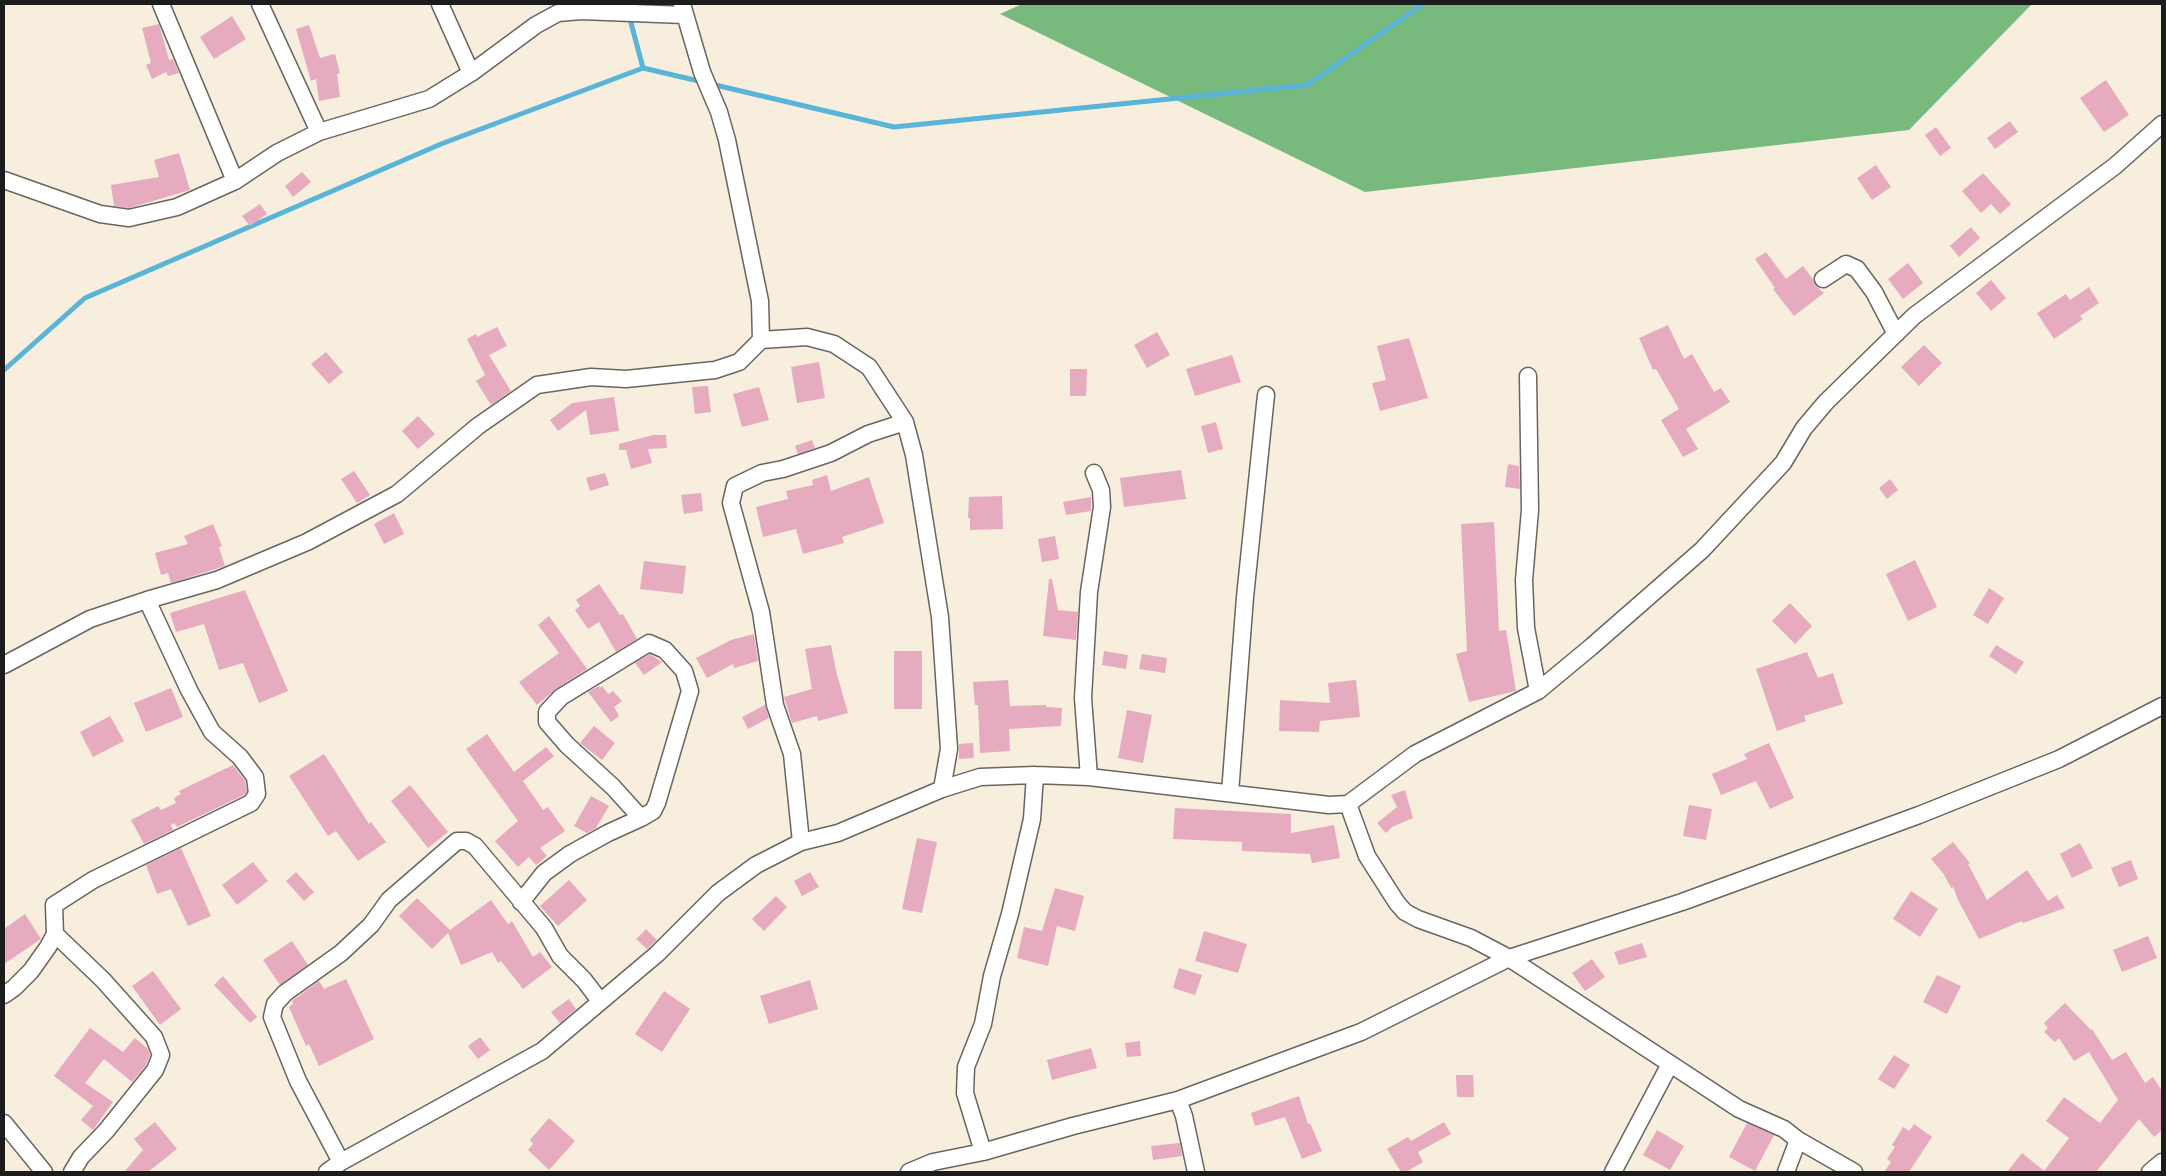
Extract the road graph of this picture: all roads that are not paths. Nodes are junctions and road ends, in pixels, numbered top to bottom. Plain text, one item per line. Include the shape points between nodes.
1 (161, 4) edge
2 (260, 4) edge
3 (440, 4) edge
4 (683, 9) edge
5 (471, 73) junction
6 (2162, 124) edge
7 (319, 132) junction
8 (4, 180) edge
9 (235, 181) junction
10 (1823, 279) dead end
11 (1896, 334) junction
12 (762, 340) junction
13 (1528, 376) dead end
14 (1266, 395) dead end
15 (905, 422) junction
16 (1094, 473) dead end
17 (147, 600) junction
18 (4, 665) edge
19 (1538, 691) junction
20 (2162, 706) edge
21 (1035, 775) junction
22 (1089, 777) junction
23 (942, 789) junction
24 (1230, 794) junction
25 (1348, 804) junction
26 (641, 818) junction
27 (801, 842) junction
28 (521, 902) junction
29 (55, 934) junction
30 (1510, 958) junction
31 (4, 995) edge
32 (600, 1001) junction
33 (1670, 1064) junction
34 (1178, 1100) junction
35 (4, 1123) edge
36 (1798, 1140) junction
37 (983, 1152) junction
38 (341, 1162) junction
39 (2162, 1162) edge
40 (44, 1172) edge
41 (72, 1172) edge
42 (327, 1172) edge
43 (910, 1172) edge
44 (1196, 1172) edge
45 (1613, 1172) edge
46 (1786, 1172) edge
47 (1854, 1172) edge
48 (2150, 1172) edge

1 - 9 street
2 - 7 street
3 - 5 street
4 - 5 street via 558,13 536,25
4 - 12 street via 727,140 760,300
5 - 7 street via 429,99
6 - 11 street via 2115,166 1914,316
7 - 9 street via 277,153
8 - 9 street via 100,214 129,218 177,207
10 - 11 street via 1846,264 1857,269 1874,292
11 - 19 street via 1826,402 1804,428 1782,463 1702,550
12 - 15 street via 807,337 834,344 869,367
12 - 17 street via 739,362 714,370 626,379 591,377 538,386 478,426 397,494 307,542 217,580
13 - 19 street via 1530,510 1524,580 1526,628
14 - 24 street
15 - 23 street via 914,455 940,617 949,749
15 - 27 street via 868,434 831,453 762,473 735,486 731,503 761,612 775,705 792,754
16 - 22 street via 1101,490 1102,507 1090,592 1083,698
17 - 18 street via 90,619
17 - 29 street via 212,732 240,757 255,777 257,794 251,802 68,895 54,905
19 - 25 street via 1415,754
20 - 30 street via 2059,759 1919,815 1682,902
21 - 22 street
21 - 23 street via 980,778
21 - 37 street via 1032,820 1010,914 992,976 983,1024 966,1067 965,1093
22 - 24 street
23 - 27 street via 838,833
24 - 25 street via 1329,805
25 - 30 street via 1367,856 1405,912 1471,938
26 - 26 street via 547,722 547,712 561,697 649,643 665,650 684,671 690,691 658,803
26 - 28 street via 570,854 544,874
27 - 32 street via 756,865 718,892 657,954
28 - 32 street via 544,928 560,956
28 - 38 street via 475,846 457,841 389,900 371,925 341,953 285,993 275,1004 272,1017 298,1081
29 - 31 street via 31,971
29 - 41 street via 103,980 154,1038 161,1055 155,1070
30 - 33 street
30 - 34 street via 1361,1032
32 - 38 street via 542,1051
33 - 36 street via 1738,1109 1784,1129
33 - 45 street
34 - 37 street
34 - 44 street
35 - 40 street
36 - 46 street
36 - 47 street
37 - 43 street via 933,1162
38 - 42 street
39 - 48 street

